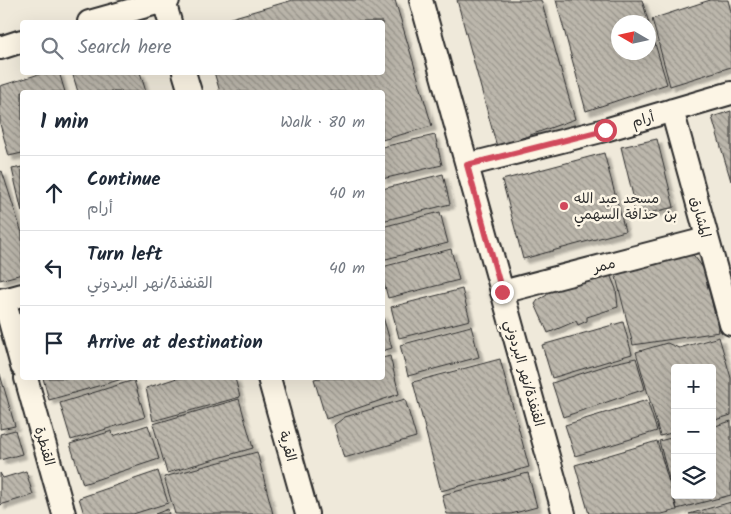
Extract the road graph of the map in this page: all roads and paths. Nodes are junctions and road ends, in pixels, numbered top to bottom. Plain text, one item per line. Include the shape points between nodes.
1 (166, 0) edge
2 (421, 0) edge
3 (96, 20) edge
4 (170, 20) edge
5 (20, 42) edge
6 (0, 48) edge
7 (185, 75) edge
8 (189, 90) edge
9 (731, 93) edge
10 (672, 110) junction
11 (467, 165) junction
12 (706, 238) junction
13 (502, 292) junction
14 (9, 298) edge
15 (731, 324) edge
16 (20, 356) edge
17 (27, 380) edge
18 (270, 380) edge
19 (64, 514) edge
20 (307, 514) edge
21 (564, 514) edge

1 - 3 street
1 - 4 street
2 - 11 street, القنفذة/نهر البردوني
5 - 6 street
7 - 8 street
9 - 10 street, أرام
10 - 11 street, أرام
10 - 12 street, المشارق
11 - 13 street, القنفذة/نهر البردوني
12 - 13 street, ممر
12 - 15 street, المشارق
13 - 21 street, القنفذة/نهر البردوني
14 - 16 street
17 - 19 street, القنطرة
18 - 20 street, القرية

